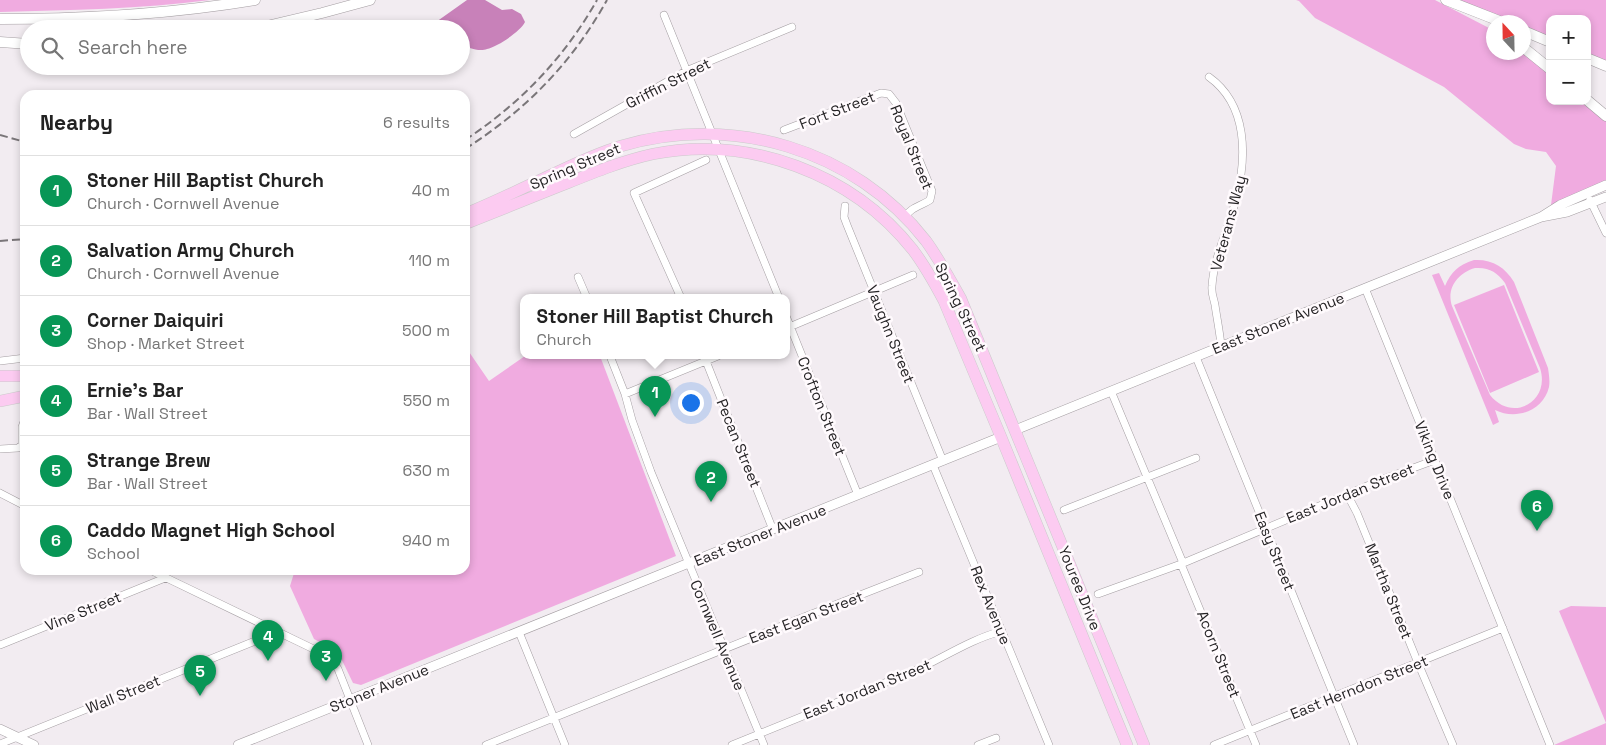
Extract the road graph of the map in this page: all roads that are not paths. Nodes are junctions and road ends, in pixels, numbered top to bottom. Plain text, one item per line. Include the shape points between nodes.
1 (255, 0) edge
2 (370, 0) edge
3 (1445, 0) edge
4 (664, 15) dead end
5 (1486, 16) edge
6 (0, 19) edge
7 (295, 20) edge
8 (1486, 23) edge
9 (792, 27) dead end
10 (1531, 34) edge
11 (1546, 40) edge
12 (0, 42) edge
13 (20, 43) edge
14 (1531, 54) edge
15 (1591, 60) edge
16 (1546, 66) edge
17 (1606, 66) edge
18 (686, 71) junction
19 (1210, 77) dead end
20 (889, 94) joint
21 (1591, 103) edge
22 (1606, 116) edge
23 (784, 130) dead end
24 (711, 133) junction
25 (574, 134) dead end
26 (718, 149) junction
27 (706, 160) dead end
28 (1604, 186) edge
29 (1588, 194) junction
30 (1606, 197) edge
31 (1592, 203) junction
32 (845, 206) dead end
33 (470, 212) edge
34 (905, 217) junction
35 (1541, 217) junction
36 (470, 222) edge
37 (1604, 225) edge
38 (1606, 233) edge
39 (914, 275) dead end
40 (578, 277) dead end
41 (1365, 288) junction
42 (874, 291) junction
43 (585, 294) edge
44 (679, 294) edge
45 (777, 294) edge
46 (790, 326) edge
47 (790, 332) edge
48 (1221, 346) junction
49 (1196, 357) junction
50 (20, 359) edge
51 (611, 359) edge
52 (703, 359) edge
53 (705, 359) edge
54 (0, 362) edge
55 (0, 376) edge
56 (20, 376) edge
57 (1111, 391) junction
58 (625, 394) junction
59 (20, 397) edge
60 (0, 401) edge
61 (1015, 430) junction
62 (1001, 437) junction
63 (20, 446) edge
64 (0, 449) edge
65 (1196, 458) dead end
66 (1435, 460) junction
67 (943, 461) junction
68 (934, 465) junction
69 (1146, 478) junction
70 (0, 493) edge
71 (1347, 494) junction
72 (858, 495) junction
73 (20, 503) edge
74 (1064, 510) dead end
75 (1266, 527) junction
76 (773, 530) junction
77 (1182, 563) junction
78 (689, 564) junction
79 (919, 572) dead end
80 (160, 575) edge
81 (166, 578) junction
82 (1098, 594) dead end
83 (271, 629) junction
84 (1002, 631) junction
85 (1504, 631) junction
86 (519, 632) junction
87 (0, 645) edge
88 (724, 649) junction
89 (1418, 663) junction
90 (1334, 697) junction
91 (350, 700) junction
92 (554, 717) junction
93 (0, 729) edge
94 (1250, 731) junction
95 (759, 734) junction
96 (16, 737) junction
97 (996, 738) dead end
98 (0, 744) edge
99 (34, 745) edge
100 (238, 745) edge
101 (368, 745) edge
102 (486, 745) edge
103 (566, 745) edge
104 (732, 745) edge
105 (764, 745) edge
106 (978, 745) edge
107 (1049, 745) edge
108 (1127, 745) edge
109 (1144, 745) edge
110 (1214, 745) edge
111 (1256, 745) edge
112 (1354, 745) edge
113 (1454, 745) edge
114 (1550, 745) edge

1 - 6 main road via 130,14
2 - 7 main road
3 - 5 main road
3 - 8 main road
4 - 18 street
9 - 18 street, Griffin Street
10 - 11 main road
12 - 13 main road
14 - 16 main road
15 - 17 main road
18 - 24 street
18 - 25 street, Griffin Street
19 - 48 street, Veterans Way via 1231,100 1242,134 1242,166 1236,200 1219,248 1212,288
20 - 23 street, Fort Street via 881,93
20 - 34 street, Royal Street via 896,103 932,191 930,200 914,207
21 - 22 main road
24 - 26 street
24 - 33 main road, Spring Street via 679,134 621,146
24 - 34 main road, Spring Street via 758,138 817,156 862,181
26 - 36 main road, Spring Street via 672,151 625,161
26 - 45 street
26 - 62 main road, Spring Street via 775,158 815,173 853,194 896,231 924,265 944,302
27 - 44 street via 634,193
28 - 29 street, East Stoner Avenue
28 - 30 street
29 - 31 street
29 - 35 street, East Stoner Avenue
30 - 31 street, East Stoner Avenue
31 - 35 street, East Stoner Avenue
31 - 37 street
32 - 42 street, Vaughn Street via 846,225
34 - 61 main road, Spring Street via 950,277
35 - 41 street, East Stoner Avenue
37 - 38 street
39 - 42 street
40 - 43 street
41 - 48 street, East Stoner Avenue
41 - 66 street, Viking Drive
42 - 46 street
42 - 67 street, Vaughn Street
47 - 72 street, Crofton Street
48 - 49 street, East Stoner Avenue
49 - 57 street, East Stoner Avenue
49 - 75 street, Easy Street
50 - 54 street
51 - 58 street, Cornwell Avenue
52 - 58 street
53 - 76 street, Pecan Street
55 - 56 main road
57 - 61 street, East Stoner Avenue
57 - 69 street, Acorn Street
58 - 78 street, Cornwell Avenue via 651,472
59 - 60 main road
61 - 62 main road
61 - 109 main road, Youree Drive
62 - 67 street, East Stoner Avenue
62 - 108 main road, Youree Drive
63 - 64 street
65 - 69 street
66 - 71 street, East Jordan Street
66 - 85 street, Viking Drive
67 - 68 street, East Stoner Avenue
68 - 72 street, East Stoner Avenue
68 - 84 street, Rex Avenue
69 - 74 street
69 - 77 street, Acorn Street
70 - 73 street
71 - 75 street, East Jordan Street
71 - 89 street, Martha Street
72 - 76 street, East Stoner Avenue
75 - 77 street, East Jordan Street
75 - 90 street, Easy Street
76 - 78 street, East Stoner Avenue
77 - 82 street, East Jordan Street
77 - 94 street, Acorn Street
78 - 86 street, East Stoner Avenue
78 - 88 street, Cornwell Avenue
79 - 88 street, East Egan Street
80 - 81 street
81 - 83 street
81 - 87 street, Vine Street
83 - 91 street via 328,656 338,669
83 - 96 street, Wall Street via 265,637
84 - 95 street, East Jordan Street
84 - 107 street, Rex Avenue
85 - 89 street, East Herndon Street
85 - 114 street, Viking Drive
86 - 91 street, Stoner Avenue
86 - 92 street
88 - 92 street, East Egan Street
88 - 95 street, Cornwell Avenue
89 - 90 street, East Herndon Street
89 - 113 street, Martha Street
90 - 94 street, East Herndon Street
90 - 112 street, Easy Street
91 - 100 street, Stoner Avenue
91 - 101 street
92 - 102 street, East Egan Street
92 - 103 street
93 - 96 street
94 - 110 street, East Herndon Street
94 - 111 street, Acorn Street
95 - 104 street, East Jordan Street
95 - 105 street, Cornwell Avenue
96 - 98 street, Wall Street
96 - 99 street
97 - 106 street

